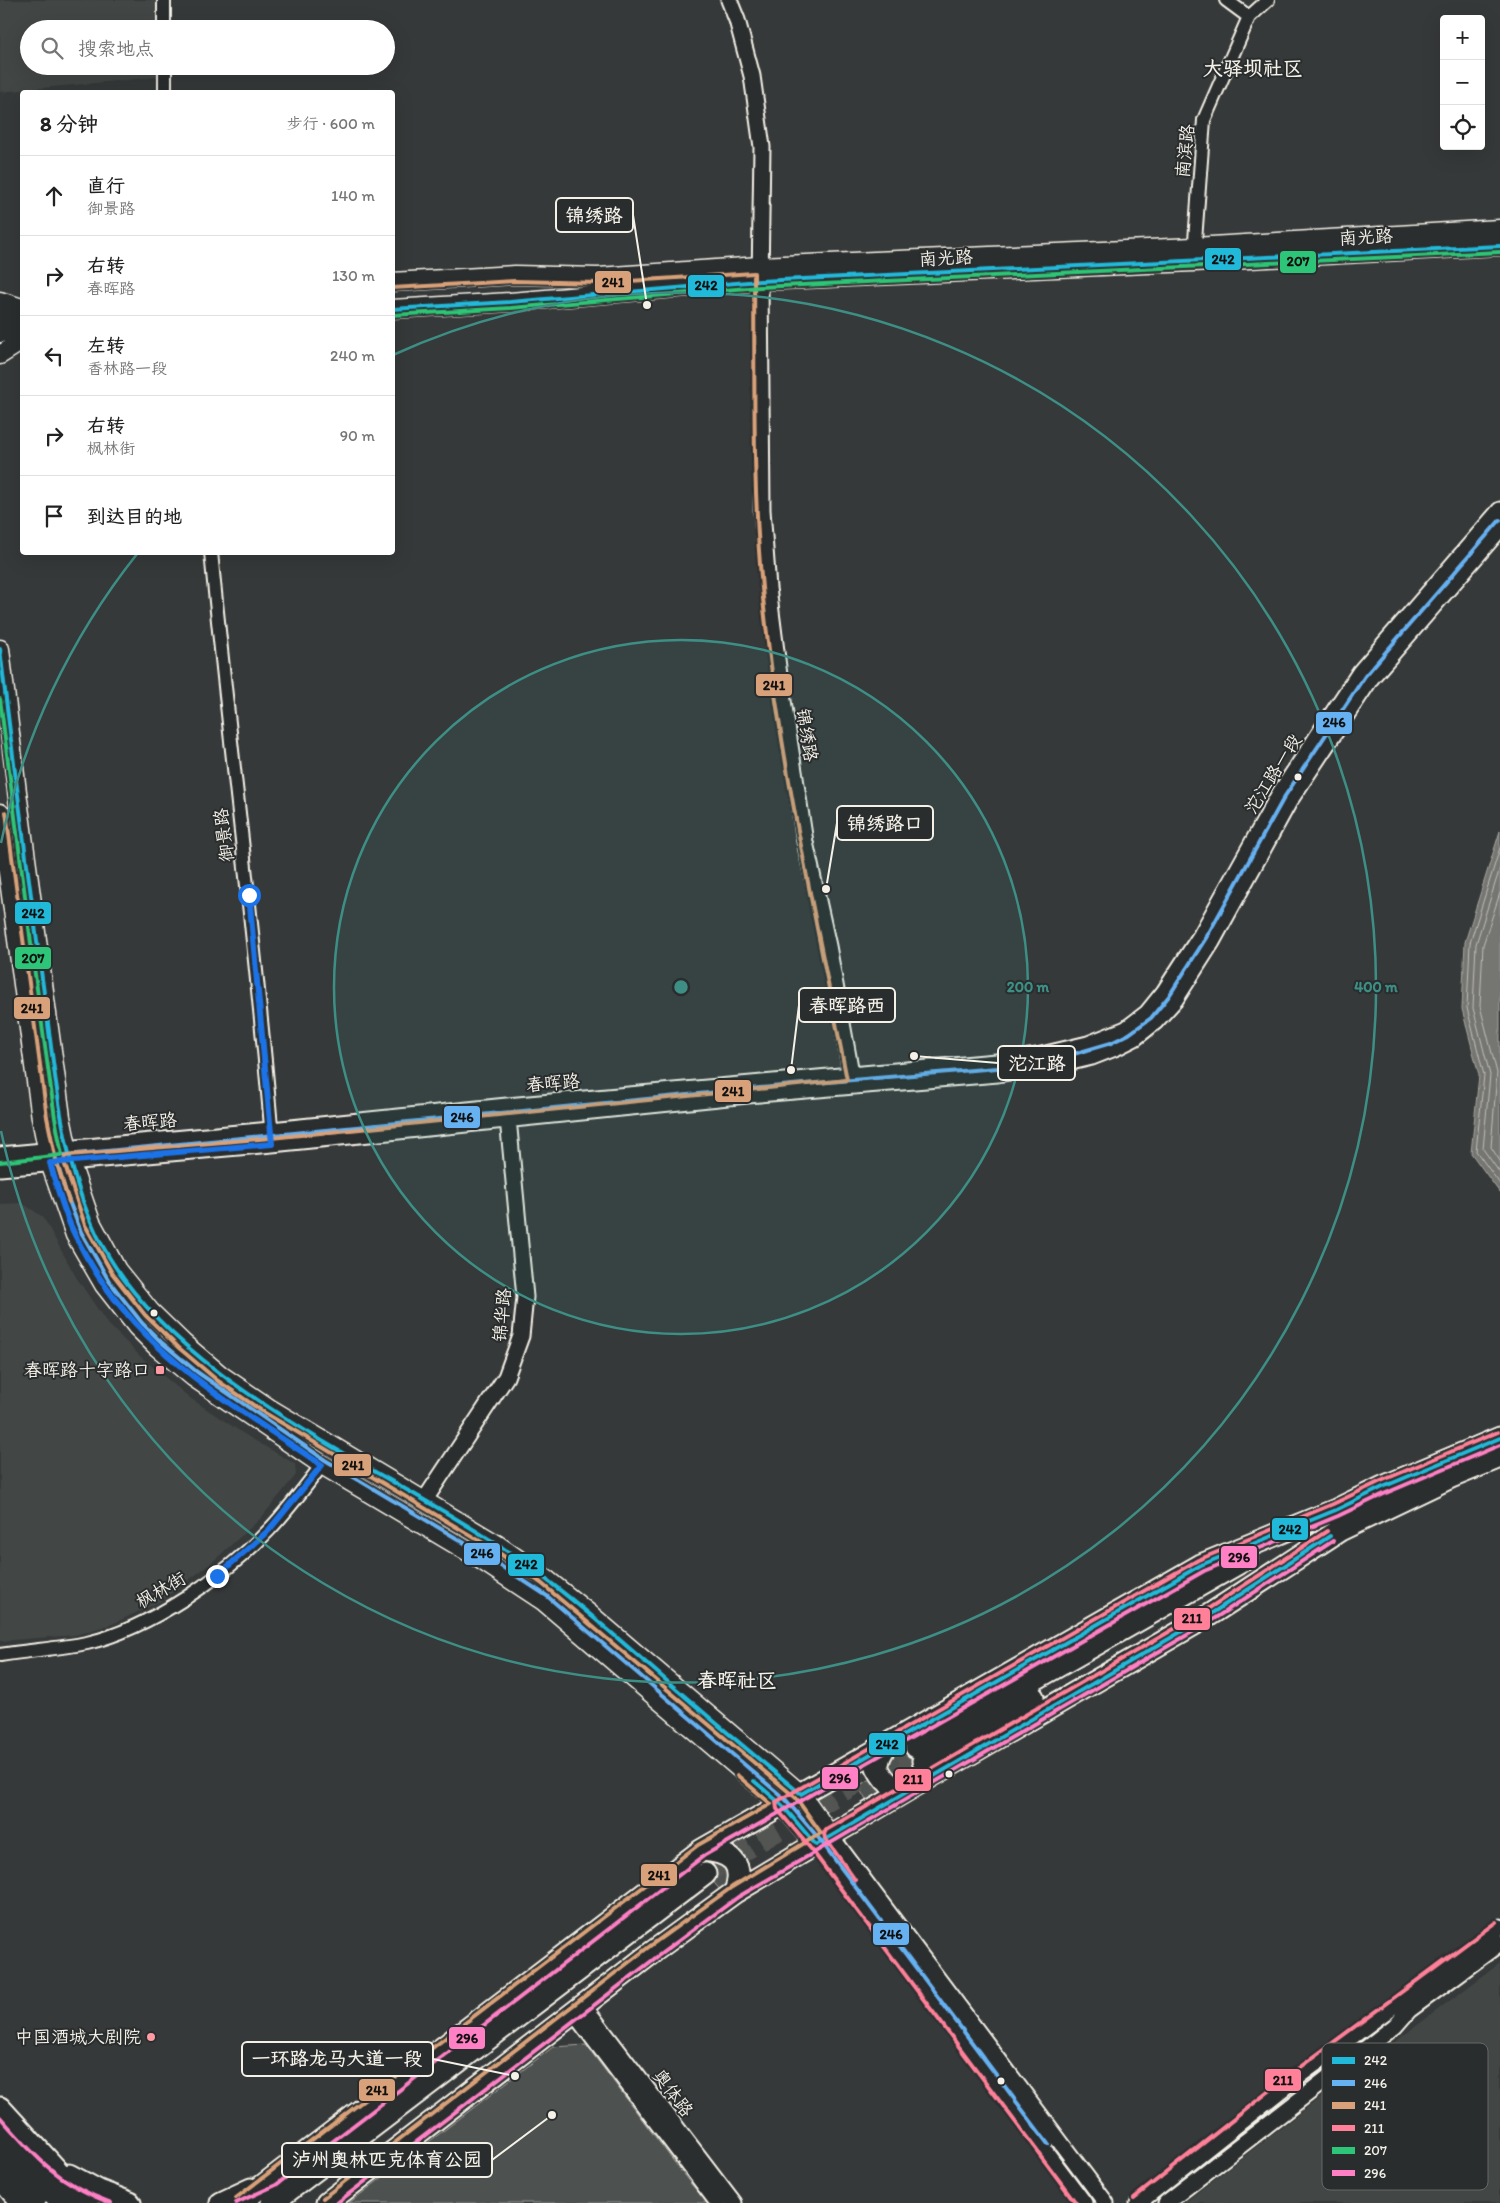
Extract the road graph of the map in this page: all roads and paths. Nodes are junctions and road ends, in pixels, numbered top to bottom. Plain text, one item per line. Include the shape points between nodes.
1 (164, 0) edge
2 (729, 0) edge
3 (1226, 0) edge
4 (1268, 0) edge
5 (1249, 18) junction
6 (164, 20) edge
7 (165, 75) edge
8 (165, 90) edge
9 (1500, 229) edge
10 (1500, 246) edge
11 (1194, 255) junction
12 (760, 274) junction
13 (395, 282) edge
14 (0, 301) edge
15 (20, 307) edge
16 (395, 309) edge
17 (20, 314) edge
18 (0, 317) edge
19 (20, 331) edge
20 (0, 333) edge
21 (20, 342) edge
22 (0, 356) edge
23 (1500, 510) edge
24 (1500, 529) edge
25 (210, 555) edge
26 (0, 650) edge
27 (0, 813) edge
28 (1111, 1043) junction
29 (853, 1080) junction
30 (505, 1112) junction
31 (272, 1137) junction
32 (69, 1154) junction
33 (0, 1155) edge
34 (48, 1157) junction
35 (0, 1168) edge
36 (1500, 1438) edge
37 (1500, 1457) edge
38 (322, 1465) junction
39 (1448, 1469) junction
40 (421, 1499) junction
41 (1338, 1520) junction
42 (0, 1655) edge
43 (886, 1745) junction
44 (919, 1754) tunnel mouth
45 (914, 1786) junction
46 (801, 1794) junction
47 (782, 1805) junction
48 (823, 1840) junction
49 (702, 1850) junction
50 (735, 1892) junction
51 (1500, 1927) edge
52 (1500, 1943) edge
53 (579, 2009) junction
54 (1343, 2043) edge
55 (1373, 2043) edge
56 (1322, 2059) edge
57 (1322, 2082) edge
58 (0, 2108) edge
59 (0, 2134) edge
60 (0, 2156) edge
61 (45, 2158) junction
62 (2, 2180) edge
63 (272, 2180) junction
64 (15, 2203) edge
65 (22, 2203) edge
66 (42, 2203) edge
67 (62, 2203) edge
68 (87, 2203) edge
69 (130, 2203) edge
70 (221, 2203) edge
71 (240, 2203) edge
72 (272, 2203) edge
73 (293, 2203) edge
74 (327, 2203) edge
75 (718, 2203) edge
76 (734, 2203) edge
77 (1084, 2203) edge
78 (1106, 2203) edge
79 (1138, 2203) edge
80 (1166, 2203) edge

1 - 6 street
2 - 12 street, 锦绣路 via 752,76 762,147
3 - 5 street
4 - 5 street, 南滨路
5 - 11 street, 南滨路 via 1204,120
7 - 8 street
9 - 11 main road, 南光路
10 - 11 main road, 南光路
11 - 12 main road, 南光路
12 - 13 main road, 南光路 via 515,275
12 - 16 main road, 南光路 via 510,302
12 - 29 street, 锦绣路 via 762,510 768,588 805,842
14 - 15 main road
17 - 18 main road
19 - 20 main road
21 - 22 main road
23 - 28 street, 沱江路一段 via 1360,672 1280,793 1201,935 1164,992 1147,1013
24 - 28 street, 沱江路一段 via 1371,678 1290,800 1212,942 1176,1000 1135,1038
25 - 31 street, 御景路 via 249,895
26 - 32 main road via 40,966
27 - 34 main road
28 - 29 street, 春晖路 via 1092,1057 1036,1069 998,1074
29 - 30 street, 春晖路
30 - 31 street, 春晖路
30 - 40 street, 锦华路 via 525,1297 522,1336 506,1376
31 - 32 street, 春晖路
32 - 34 street, 春晖路
32 - 40 main road via 91,1222 118,1270 150,1311 182,1343 269,1408
33 - 34 street, 春晖路
34 - 35 street, 春晖路
34 - 38 main road via 75,1235 104,1285 137,1327 193,1377
36 - 39 highway
37 - 39 highway
38 - 42 street, 枫林街 via 269,1530 217,1576 174,1606 132,1627 88,1643
38 - 47 main road via 475,1556 543,1601
39 - 41 highway
40 - 46 main road via 498,1545 545,1578
41 - 43 highway via 1201,1565
41 - 44 highway via 1229,1569
41 - 45 highway via 1203,1619
43 - 45 highway via 877,1767 882,1777 889,1785
43 - 46 highway
45 - 48 highway
46 - 47 highway
46 - 48 main road
47 - 48 main road
47 - 49 highway
48 - 50 highway
48 - 77 street
48 - 78 street
49 - 50 highway via 718,1851 738,1867 740,1879
49 - 63 highway
50 - 53 highway
51 - 54 street
52 - 55 street via 1409,2010
53 - 74 highway
53 - 75 street, 奥体路
53 - 76 street, 奥体路
56 - 79 street
57 - 80 street
58 - 61 highway
59 - 67 highway
60 - 66 highway
61 - 68 highway
61 - 69 highway via 76,2179
62 - 64 highway
62 - 65 highway
63 - 70 highway
63 - 71 highway
72 - 73 highway via 709,1879

